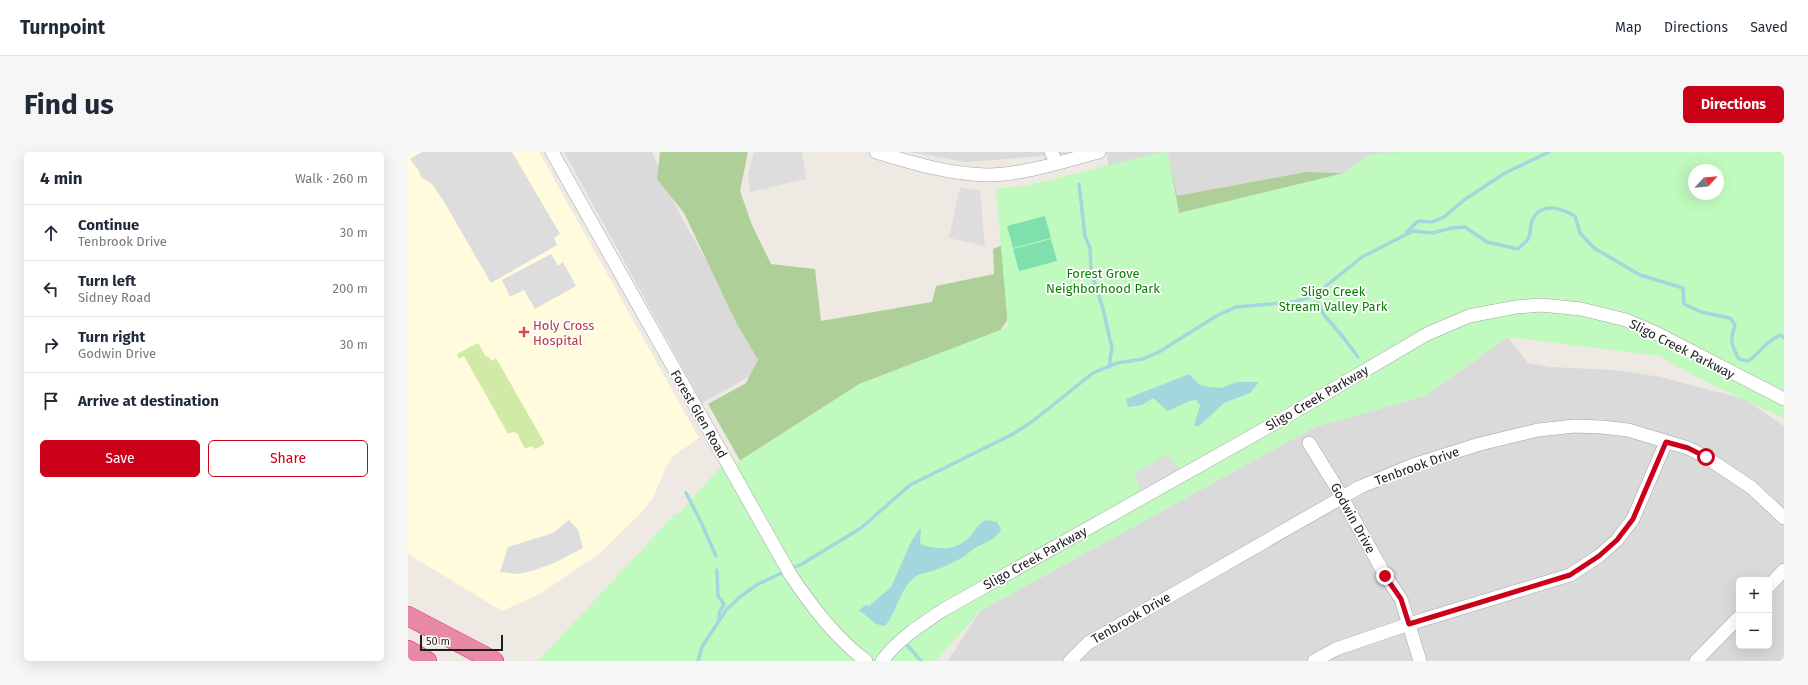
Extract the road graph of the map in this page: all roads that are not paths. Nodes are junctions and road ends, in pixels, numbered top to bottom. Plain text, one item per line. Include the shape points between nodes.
1 (552, 152) edge
2 (876, 152) edge
3 (1098, 152) edge
4 (1054, 157) edge
5 (1784, 399) edge
6 (1666, 442) junction
7 (1309, 443) dead end
8 (1341, 498) junction
9 (1784, 518) edge
10 (1784, 570) edge
11 (1772, 583) edge
12 (408, 616) edge
13 (1736, 621) edge
14 (1409, 624) junction
15 (408, 650) edge
16 (427, 661) edge
17 (494, 661) edge
18 (866, 661) edge
19 (882, 661) edge
20 (1070, 661) edge
21 (1314, 661) edge
22 (1420, 661) edge
23 (1696, 661) edge

1 - 18 street, Forest Glen Road via 790,574 828,626
2 - 4 street via 920,166 988,175 1013,172
3 - 4 street
5 - 19 street, Sligo Creek Parkway via 1626,320 1581,309 1542,305 1469,316 1427,334 1291,414 943,610 914,629 889,651
6 - 8 street, Tenbrook Drive via 1628,430 1601,427 1575,426 1538,430 1480,444 1413,465 1360,487
6 - 9 street, Tenbrook Drive via 1688,448 1706,457 1752,488
6 - 14 street via 1633,519 1617,540 1599,556 1570,575
7 - 8 street, Godwin Drive
8 - 14 street, Godwin Drive via 1385,576 1401,599
8 - 20 street, Tenbrook Drive via 1088,643
10 - 11 street
12 - 17 highway
13 - 23 street
14 - 21 street via 1336,649
14 - 22 street, Godwin Drive
15 - 16 highway

